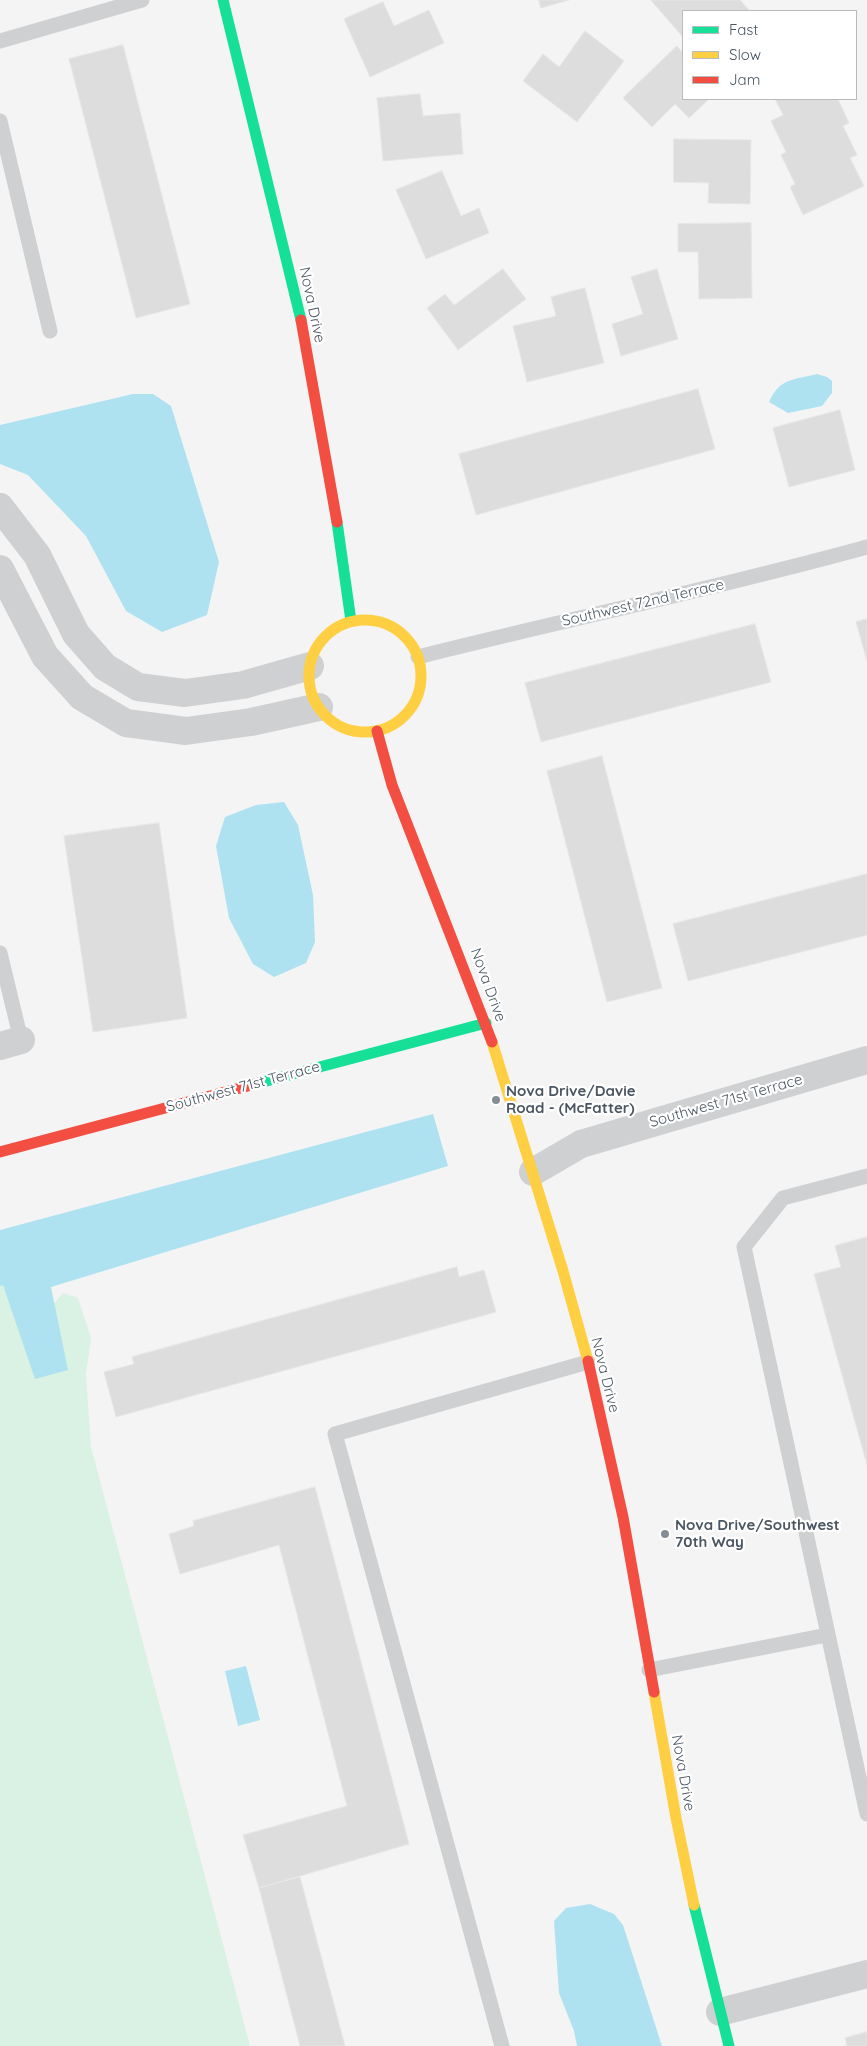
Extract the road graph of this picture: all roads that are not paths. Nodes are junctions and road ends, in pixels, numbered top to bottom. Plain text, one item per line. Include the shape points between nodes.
1 (142, 0) edge
2 (223, 0) edge
3 (0, 40) edge
4 (0, 121) edge
5 (50, 331) dead end
6 (0, 506) edge
7 (867, 547) edge
8 (0, 569) edge
9 (351, 621) junction
10 (418, 657) junction
11 (310, 666) junction
12 (319, 707) junction
13 (377, 731) junction
14 (0, 953) edge
15 (3, 979) edge
16 (486, 1023) junction
17 (11, 1043) edge
18 (867, 1060) edge
19 (0, 1152) edge
20 (533, 1172) junction
21 (867, 1176) edge
22 (588, 1362) junction
23 (827, 1635) junction
24 (649, 1670) junction
25 (867, 1814) edge
26 (867, 1974) edge
27 (720, 2012) junction
28 (502, 2046) edge
29 (729, 2046) edge

1 - 3 lane
2 - 9 street, Nova Drive via 301,321
4 - 5 lane
6 - 11 street via 37,555 76,634 106,667 138,687 186,692 243,685
7 - 10 lane, Southwest 72nd Terrace via 768,574
8 - 12 street via 45,656 82,697 126,723 186,731 250,722
9 - 10 street via 384,623 399,631
9 - 11 street via 324,638
10 - 13 street via 422,676 418,695 409,712 395,724
11 - 12 street via 311,688
12 - 13 street via 330,720 344,728 360,732
13 - 16 street, Nova Drive via 392,785
14 - 15 lane
15 - 17 lane
16 - 19 street, Southwest 71st Terrace
16 - 20 street, Nova Drive
18 - 20 street, Southwest 71st Terrace via 581,1144
20 - 22 street, Nova Drive
21 - 23 lane via 783,1198 744,1247
22 - 24 street, Nova Drive via 623,1517
22 - 28 lane via 335,1434
23 - 24 lane
23 - 25 lane
24 - 27 street, Nova Drive via 676,1818
26 - 27 street
27 - 29 street, Nova Drive

